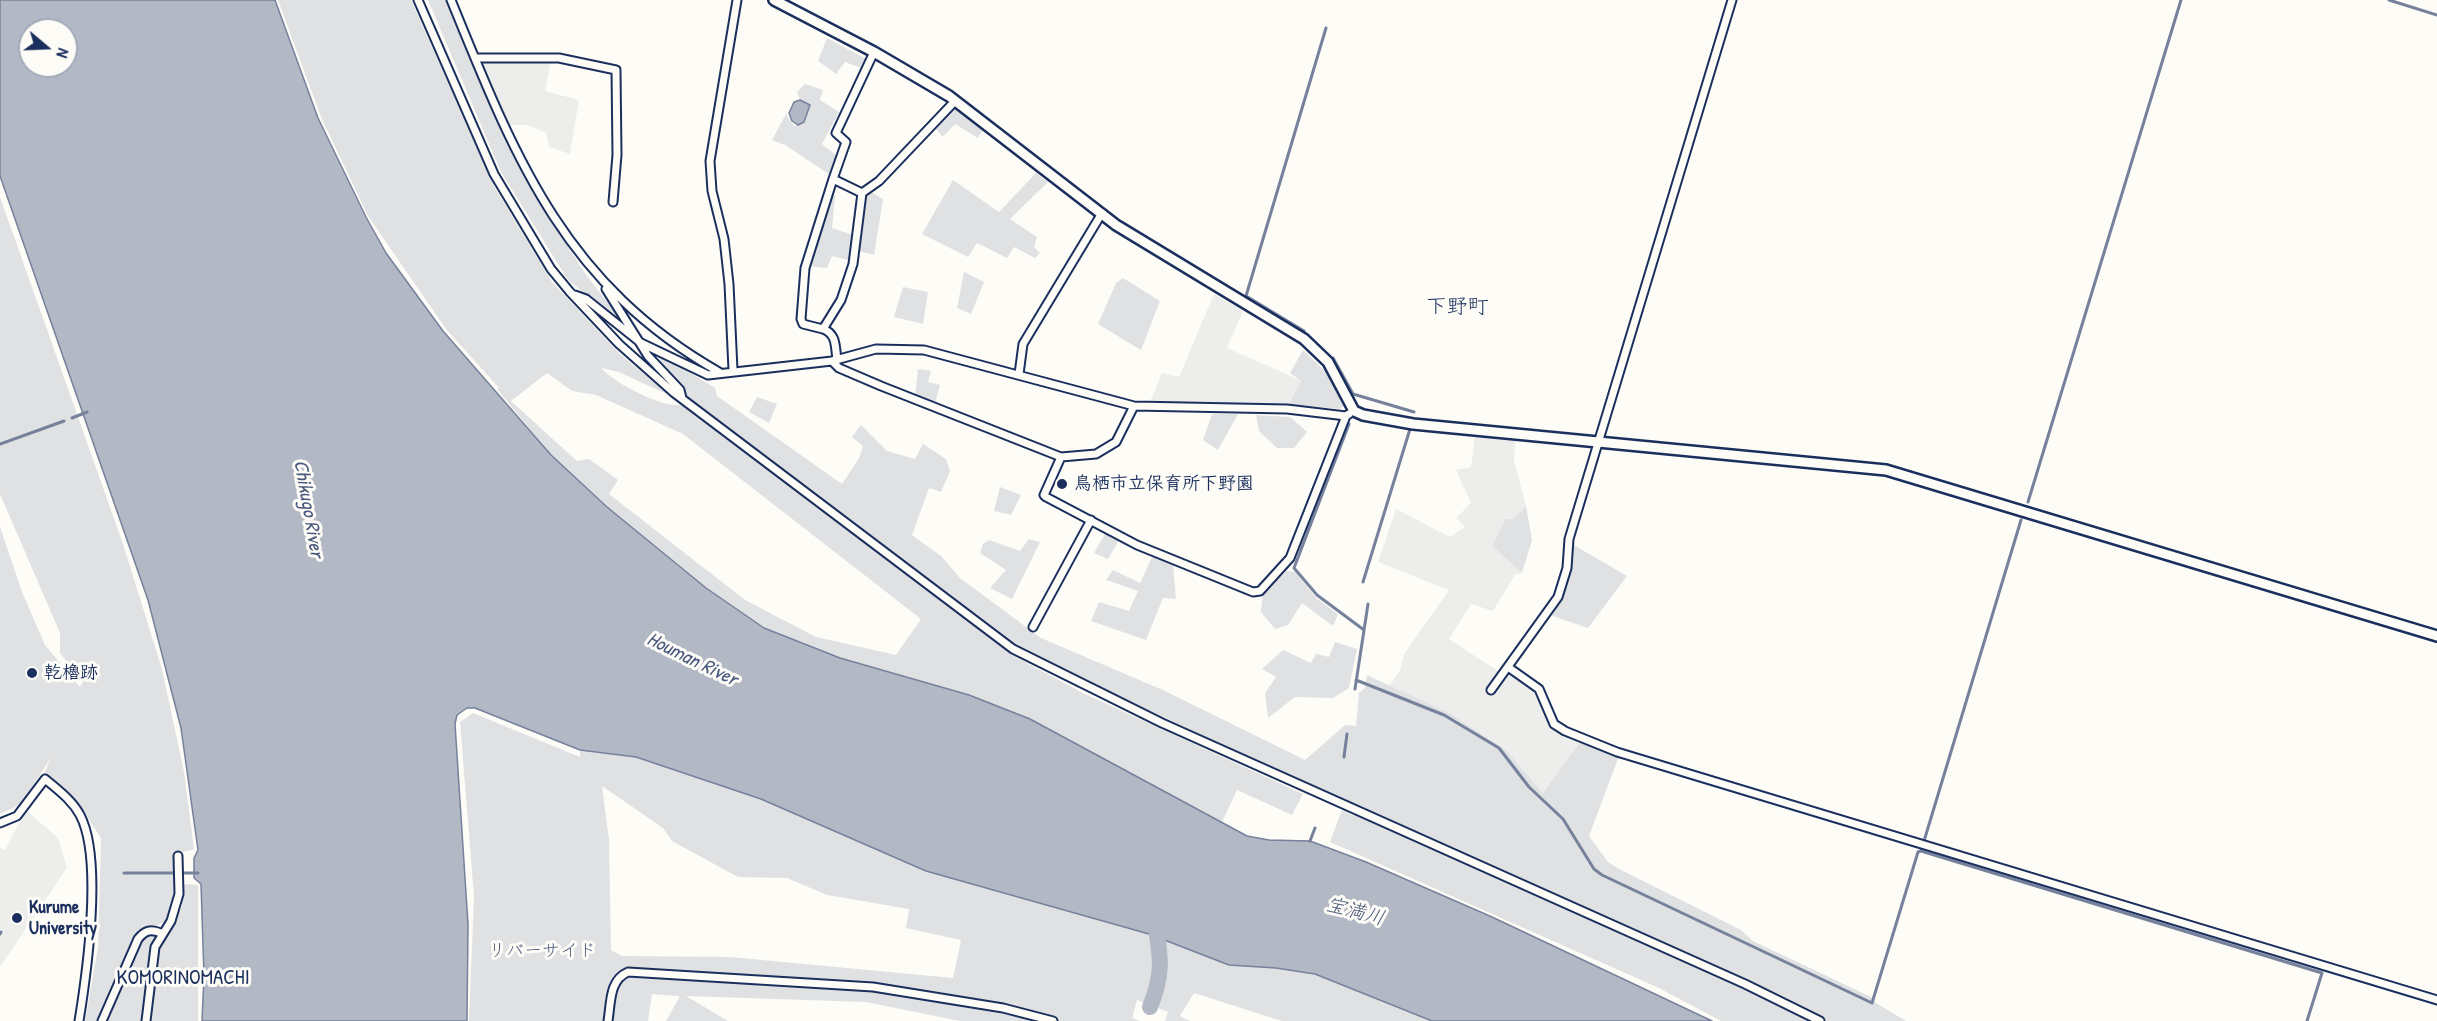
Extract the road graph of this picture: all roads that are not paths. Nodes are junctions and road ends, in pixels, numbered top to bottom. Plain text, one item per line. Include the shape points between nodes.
1 (418, 0) edge
2 (451, 0) edge
3 (737, 0) edge
4 (774, 0) edge
5 (1732, 0) edge
6 (874, 52) junction
7 (476, 58) junction
8 (955, 101) junction
9 (833, 179) junction
10 (862, 193) junction
11 (614, 202) dead end
12 (1102, 213) junction
13 (598, 277) junction
14 (570, 292) junction
15 (823, 329) junction
16 (641, 343) junction
17 (834, 360) junction
18 (733, 370) junction
19 (718, 372) junction
20 (1018, 374) junction
21 (682, 398) junction
22 (1134, 406) junction
23 (1350, 414) junction
24 (1598, 441) junction
25 (1060, 457) junction
26 (1091, 520) junction
27 (1033, 627) dead end
28 (2437, 636) edge
29 (1508, 667) junction
30 (1491, 690) dead end
31 (0, 823) edge
32 (178, 856) dead end
33 (161, 933) junction
34 (2437, 1000) edge
35 (79, 1021) edge
36 (102, 1021) edge
37 (146, 1021) edge
38 (608, 1021) edge
39 (1053, 1021) edge
40 (1820, 1021) edge

1 - 14 street via 494,174 551,269
2 - 7 street
3 - 18 street via 710,161 729,284
4 - 6 street
5 - 24 street
6 - 8 street
6 - 9 street via 836,133 846,142
7 - 11 street via 559,58 616,70
7 - 13 street via 530,180 571,245
8 - 10 street via 879,181
8 - 12 street
9 - 10 street
9 - 15 street via 802,281 803,324
10 - 15 street via 853,264 841,300
12 - 20 street via 1023,344
12 - 23 street via 1304,339 1328,362
13 - 16 street
13 - 19 street via 636,315
14 - 16 street via 586,299
14 - 21 street via 619,344
15 - 17 street via 834,338
16 - 19 street via 708,375
16 - 21 street via 680,390
17 - 18 street
17 - 20 street via 876,350 924,350
17 - 25 street via 840,368 881,386
18 - 19 street
20 - 22 street
21 - 40 street via 1013,649 1200,741
22 - 23 street
22 - 25 street via 1116,442 1095,454
23 - 24 street via 1413,424
23 - 26 street via 1290,558 1260,591 1253,592 1137,545
24 - 28 street via 1886,470
24 - 29 street via 1569,539 1567,568 1557,597
25 - 26 street via 1044,495
26 - 27 street
29 - 30 street
29 - 34 street via 1539,689 1554,724 1617,752
31 - 35 street via 17,816 45,779 65,795 88,833 90,927
32 - 33 street via 176,910
33 - 36 street via 150,930 138,939
33 - 37 street via 155,947
38 - 39 street via 613,987 619,976 627,972 873,987 1003,1008

